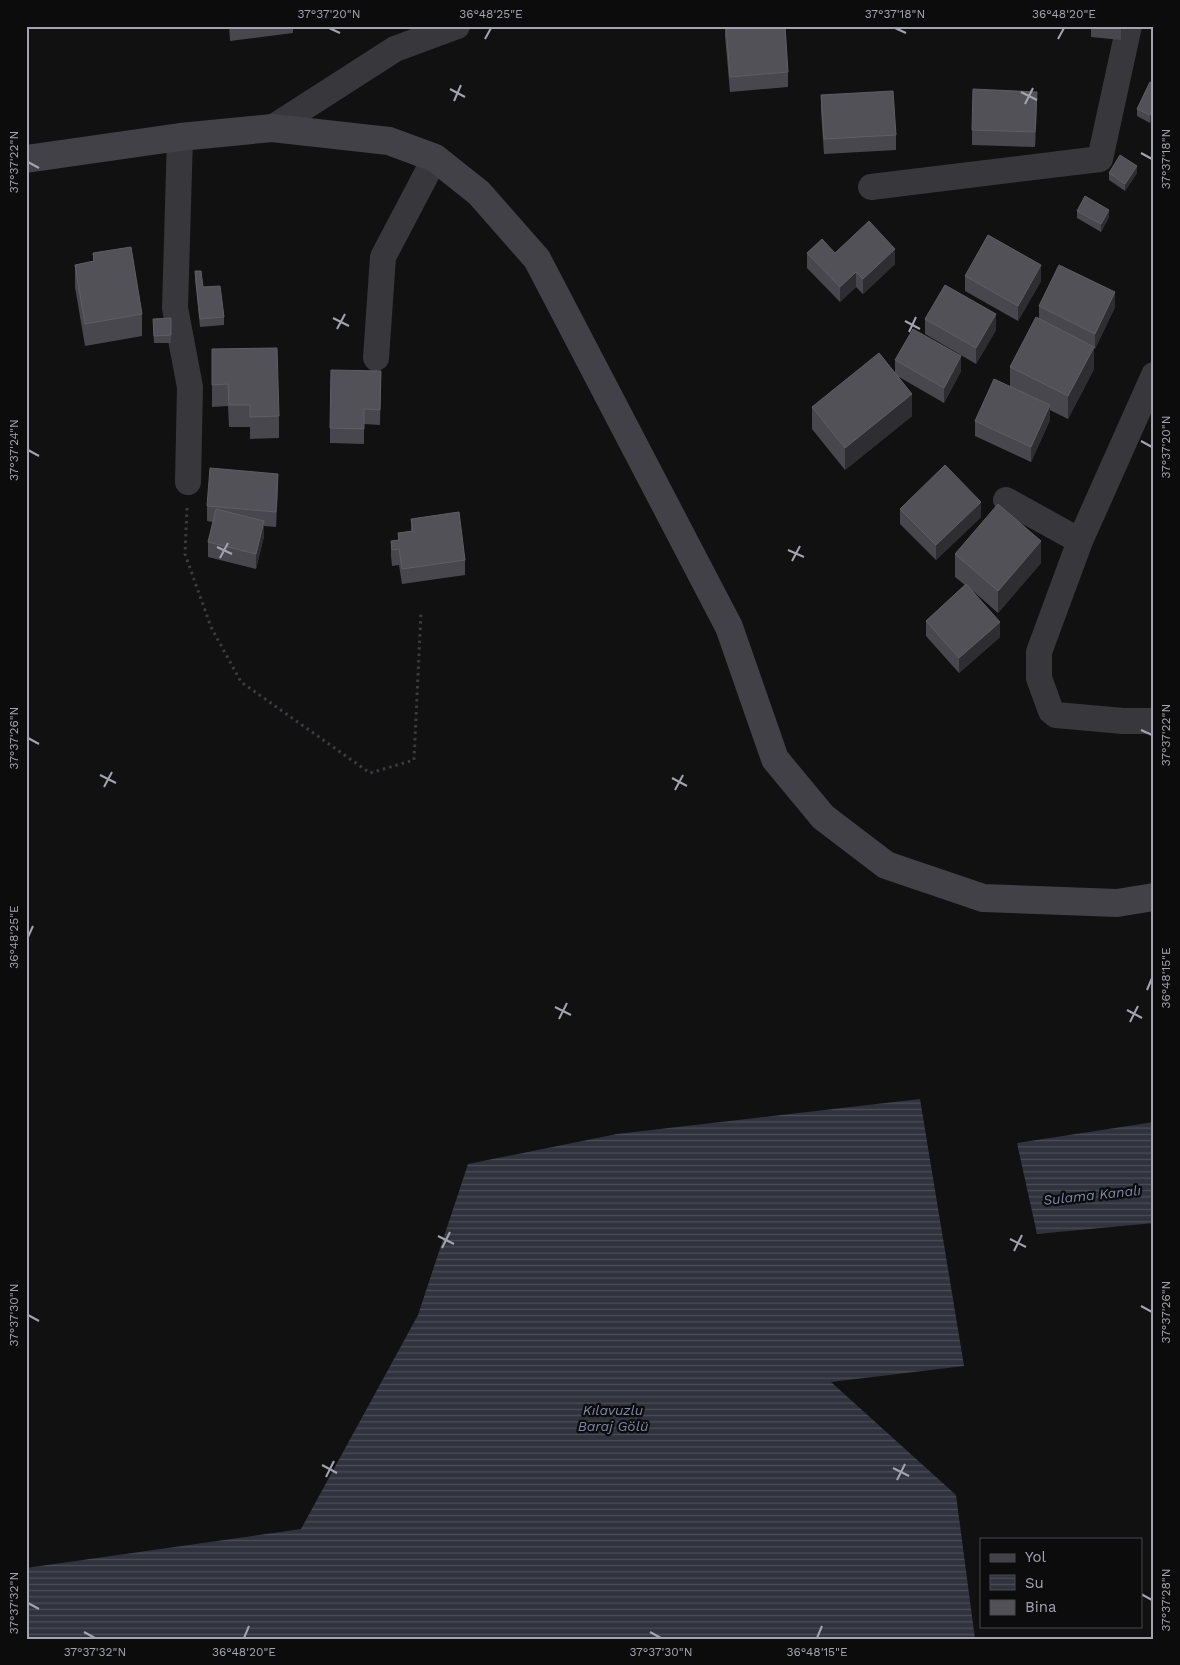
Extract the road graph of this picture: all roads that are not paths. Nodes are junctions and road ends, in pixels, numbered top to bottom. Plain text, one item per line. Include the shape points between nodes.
1 (457, 26) edge
2 (1128, 26) edge
3 (396, 37) edge
4 (272, 128) junction
5 (180, 137) junction
6 (435, 158) junction
7 (26, 159) edge
8 (871, 187) dead end
9 (376, 358) dead end
10 (1154, 375) edge
11 (188, 482) road end
12 (1006, 500) dead end
13 (1080, 541) junction
14 (1154, 721) edge
15 (1154, 897) edge

1 - 3 street
2 - 8 street via 1100,159
3 - 4 street
4 - 5 street
4 - 6 street via 389,142
5 - 7 street
5 - 11 street via 175,308 190,386
6 - 9 street via 383,257
6 - 15 street via 479,194 537,259 729,627 775,759 823,817 886,865 983,898 1117,902
10 - 13 street
12 - 13 street
13 - 14 street via 1040,652 1039,678 1046,699 1056,715

